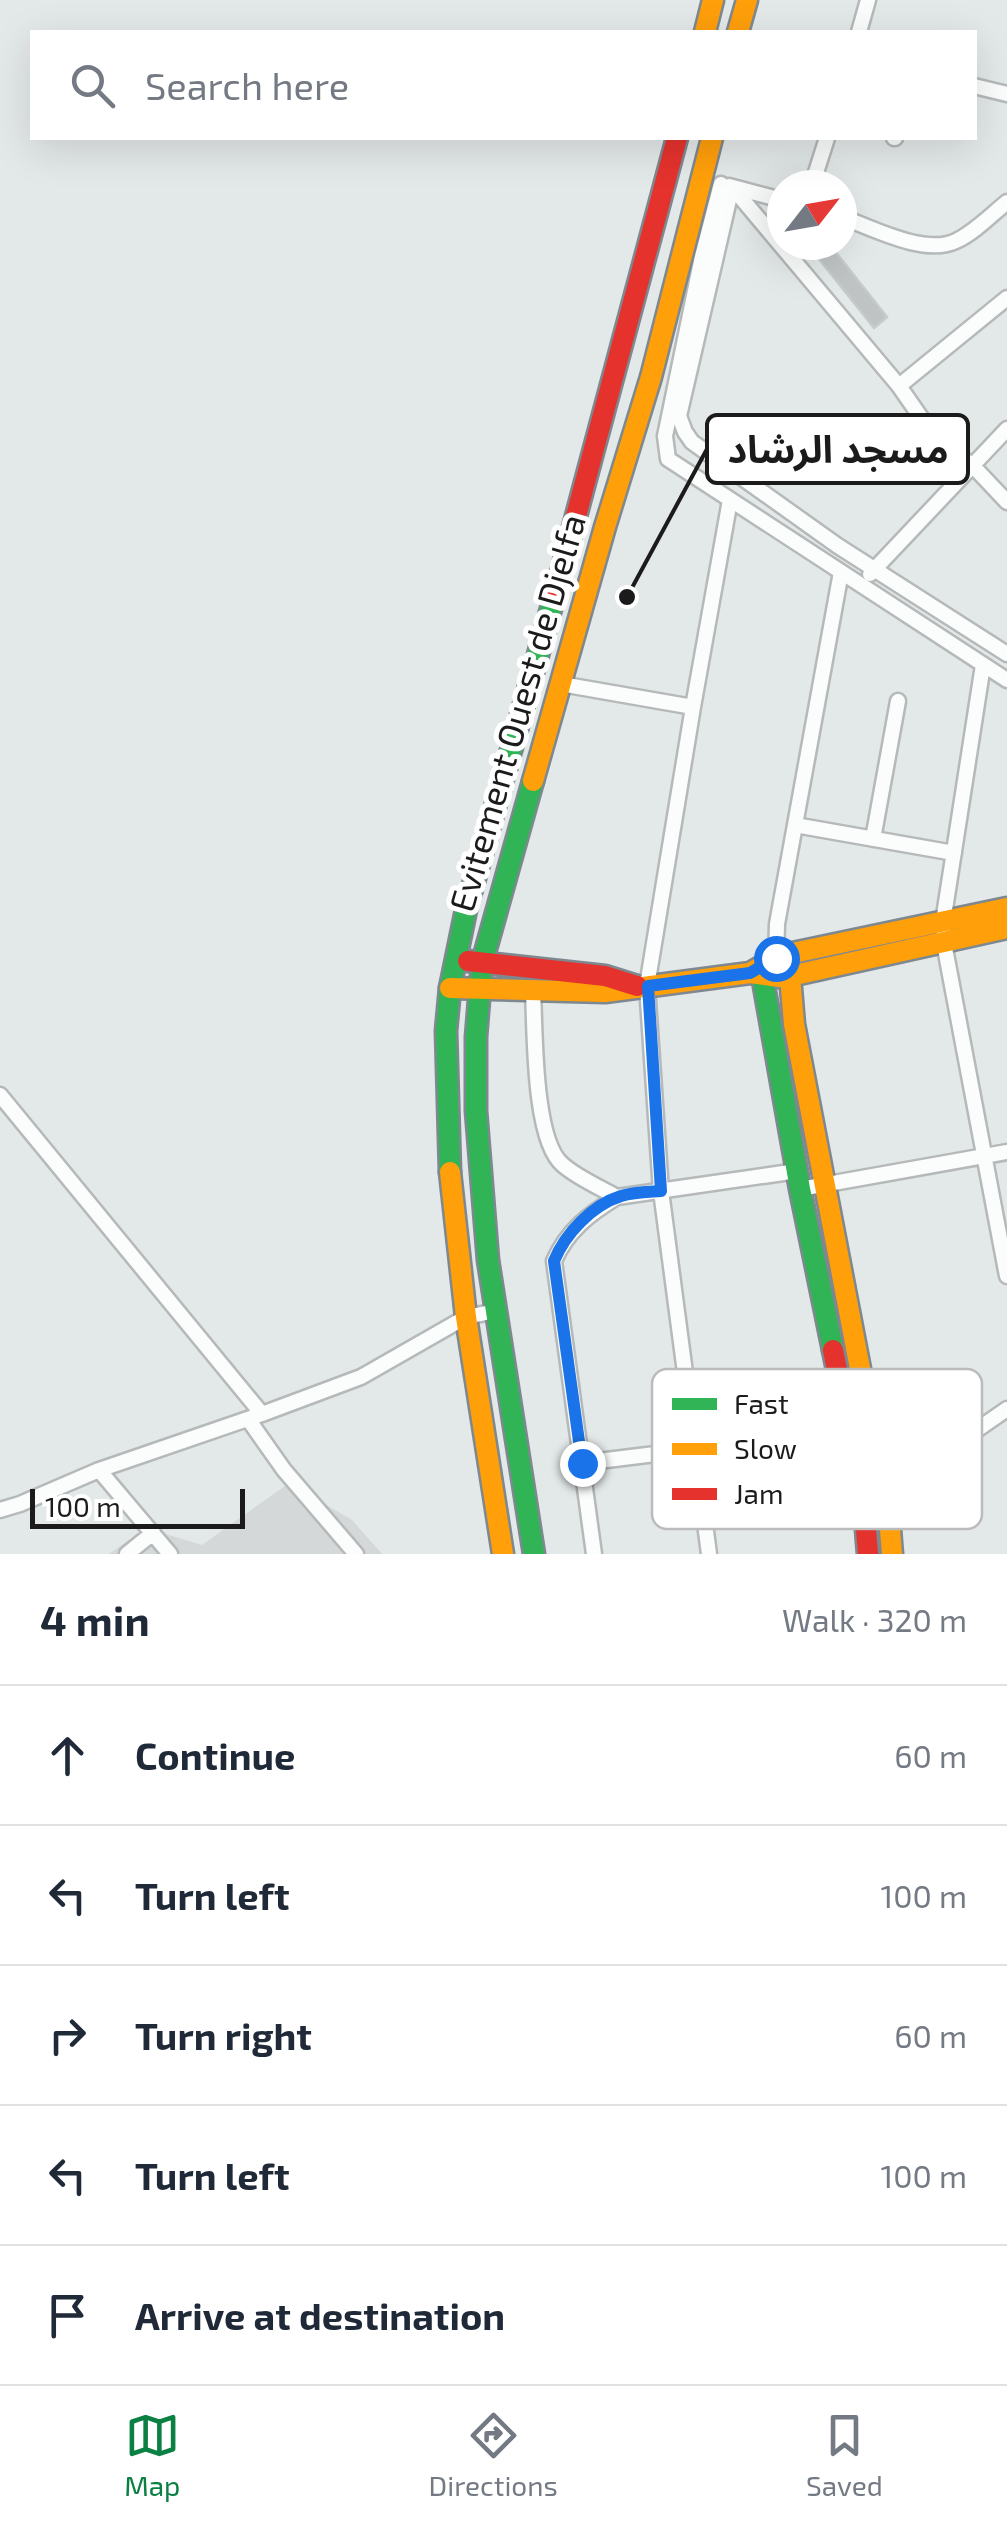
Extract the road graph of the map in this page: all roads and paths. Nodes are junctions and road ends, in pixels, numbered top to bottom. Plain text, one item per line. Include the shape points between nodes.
1 (714, 0) edge
2 (747, 0) edge
3 (868, 0) edge
4 (706, 30) edge
5 (739, 30) edge
6 (860, 30) edge
7 (977, 87) edge
8 (1007, 94) edge
9 (676, 140) edge
10 (712, 140) edge
11 (826, 140) edge
12 (817, 170) edge
13 (718, 183) junction
14 (767, 196) edge
15 (1007, 202) edge
16 (857, 222) edge
17 (1007, 298) edge
18 (899, 386) junction
19 (1007, 429) edge
20 (972, 466) junction
21 (730, 500) junction
22 (1007, 502) edge
23 (874, 569) junction
24 (840, 572) junction
25 (860, 584) junction
26 (1007, 654) edge
27 (983, 664) junction
28 (1007, 680) edge
29 (561, 684) junction
30 (898, 702) dead end
31 (693, 707) junction
32 (795, 825) junction
33 (874, 839) junction
34 (954, 853) junction
35 (1007, 908) edge
36 (1007, 928) edge
37 (943, 932) junction
38 (776, 958) junction
39 (455, 959) junction
40 (482, 963) junction
41 (756, 974) junction
42 (790, 976) junction
43 (643, 986) junction
44 (450, 988) junction
45 (478, 990) junction
46 (534, 991) junction
47 (0, 1096) edge
48 (6, 1109) edge
49 (1007, 1152) edge
50 (984, 1156) junction
51 (799, 1180) junction
52 (826, 1184) junction
53 (661, 1191) junction
54 (616, 1197) junction
55 (1007, 1276) edge
56 (496, 1311) junction
57 (466, 1317) junction
58 (685, 1369) edge
59 (835, 1369) edge
60 (860, 1369) edge
61 (1007, 1409) edge
62 (255, 1416) junction
63 (982, 1426) edge
64 (652, 1454) edge
65 (582, 1463) junction
66 (99, 1470) junction
67 (0, 1510) edge
68 (707, 1529) edge
69 (866, 1529) edge
70 (890, 1529) edge
71 (153, 1533) junction
72 (127, 1554) edge
73 (170, 1554) edge
74 (356, 1554) edge
75 (503, 1554) edge
76 (534, 1554) edge
77 (594, 1554) edge
78 (710, 1554) edge
79 (868, 1554) edge
80 (892, 1554) edge

1 - 4 main road
2 - 5 main road
3 - 6 street
7 - 8 street
9 - 39 main road
10 - 13 main road, Evitement Ouest de Djelfa
11 - 12 street
13 - 14 street
13 - 18 street
13 - 21 street via 665,436 668,459
13 - 23 street via 679,416 685,432
13 - 29 main road, Evitement Ouest de Djelfa via 651,377
15 - 16 street via 945,246
17 - 18 street
18 - 20 street via 936,439
19 - 20 street
20 - 22 street
20 - 23 street
21 - 24 street
21 - 31 street
23 - 25 street
23 - 26 street
24 - 25 street
24 - 32 street
25 - 27 street
27 - 28 street
27 - 34 street
29 - 31 street
29 - 40 main road, Evitement Ouest de Djelfa
30 - 33 street
31 - 43 street
32 - 33 street
32 - 38 street
33 - 34 street
34 - 37 street
35 - 37 main road
36 - 37 main road
37 - 38 main road
37 - 42 main road
37 - 50 street
38 - 41 main road
39 - 40 main road
39 - 44 main road
40 - 43 main road
40 - 45 main road, Evitement Ouest de Djelfa
41 - 42 main road
41 - 43 main road
41 - 51 main road
42 - 52 main road
43 - 46 main road
43 - 53 street
44 - 45 main road
44 - 57 main road via 450,1177
45 - 46 main road
45 - 56 main road, Evitement Ouest de Djelfa via 476,1120
46 - 54 street via 538,1088 552,1151 561,1164
47 - 48 street
48 - 62 street
49 - 50 street
50 - 52 street
50 - 55 street
51 - 52 street
51 - 53 street
51 - 59 main road
52 - 60 main road
53 - 54 street
53 - 58 street
54 - 65 street via 577,1226 554,1261
56 - 57 street
56 - 76 main road, Evitement Ouest de Djelfa
57 - 62 street via 360,1377
57 - 75 main road
61 - 63 street
62 - 66 street
62 - 74 street via 284,1470
64 - 65 street
65 - 77 street
66 - 67 street
66 - 71 street
68 - 78 street
69 - 79 main road
70 - 80 main road
71 - 72 street
71 - 73 street

